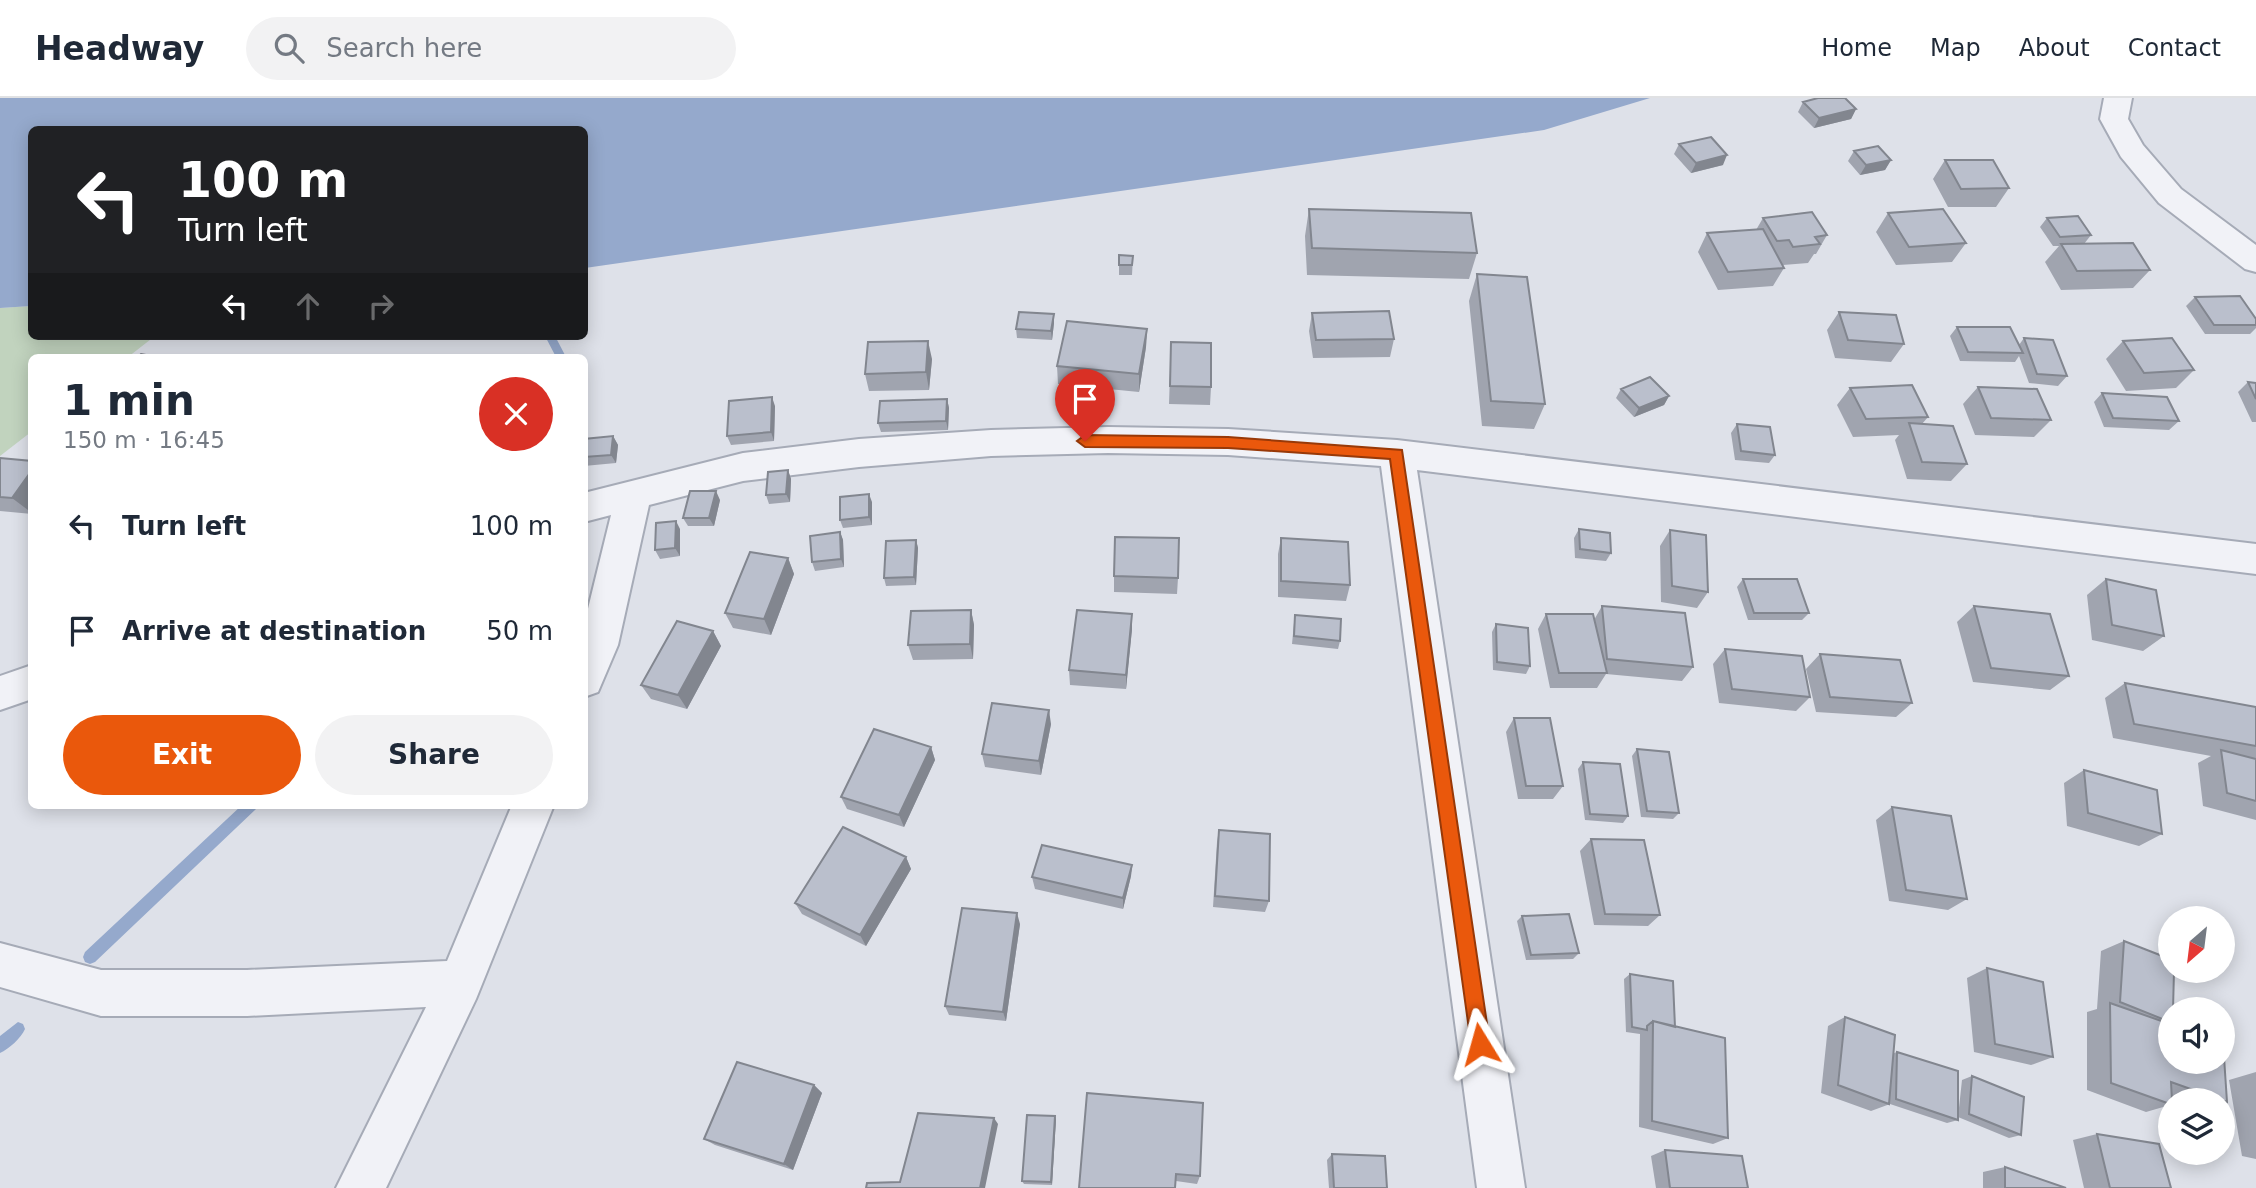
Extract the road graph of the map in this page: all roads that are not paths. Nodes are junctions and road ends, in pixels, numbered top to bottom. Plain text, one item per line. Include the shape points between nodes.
1 (2118, 98) edge
2 (2256, 261) edge
3 (1396, 454) junction
4 (634, 493) junction
5 (588, 507) edge
6 (2256, 559) edge
7 (588, 671) edge
8 (28, 684) edge
9 (0, 694) edge
10 (531, 809) edge
11 (0, 965) edge
12 (460, 983) junction
13 (360, 1188) edge
14 (1501, 1188) edge

1 - 2 street via 2114,119 2131,150 2170,196
3 - 4 street via 1228,442 991,443 743,467
3 - 6 street
3 - 14 street
4 - 5 street
4 - 7 street via 599,645
8 - 9 street
10 - 12 street
11 - 12 street via 101,993 247,993
12 - 13 street

